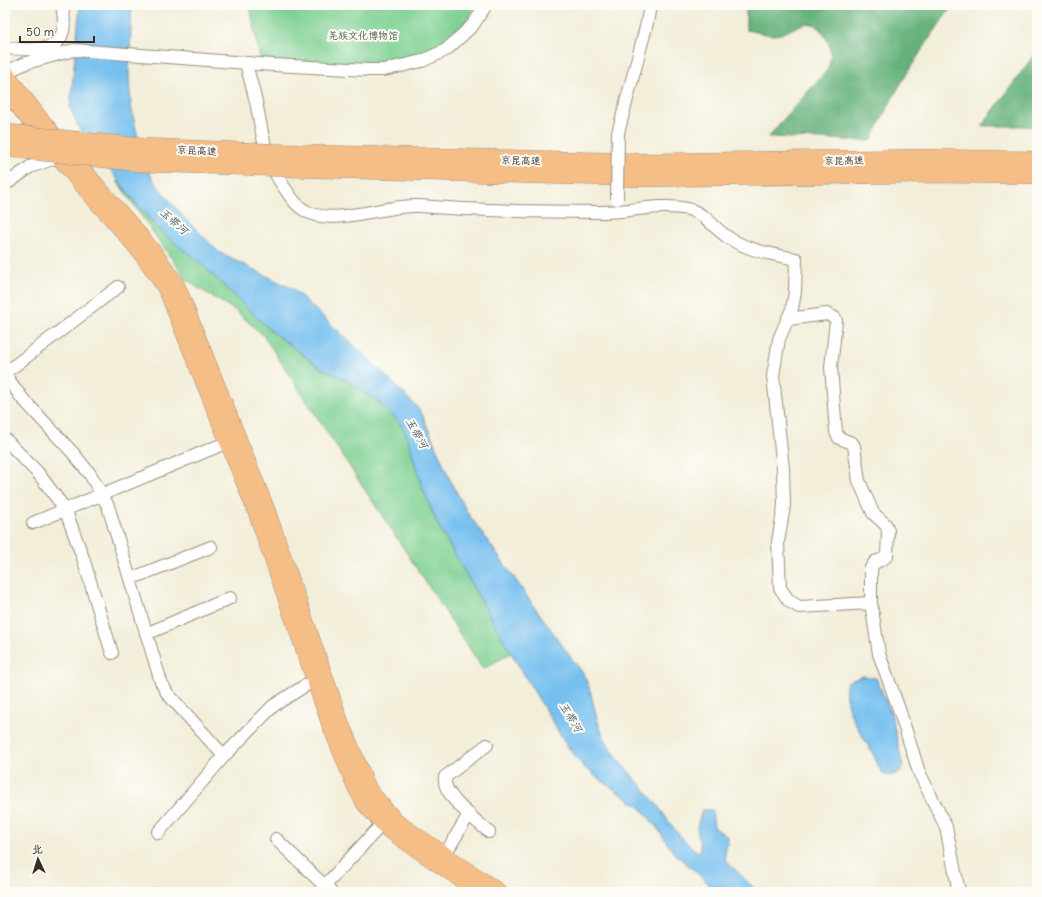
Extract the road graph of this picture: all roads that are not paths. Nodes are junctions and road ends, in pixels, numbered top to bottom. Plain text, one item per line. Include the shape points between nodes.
1 (62, 5) edge
2 (486, 5) edge
3 (650, 5) edge
4 (5, 48) edge
5 (246, 63) junction
6 (5, 71) edge
7 (5, 90) edge
8 (6, 134) edge
9 (58, 157) junction
10 (1037, 160) edge
11 (317, 162) junction
12 (1037, 175) edge
13 (5, 185) edge
14 (617, 205) junction
15 (118, 287) dead end
16 (788, 318) junction
17 (5, 374) edge
18 (5, 438) edge
19 (228, 442) junction
20 (101, 494) junction
21 (65, 509) junction
22 (33, 523) dead end
23 (211, 547) dead end
24 (130, 579) junction
25 (230, 598) dead end
26 (871, 603) junction
27 (146, 634) junction
28 (112, 653) dead end
29 (314, 680) junction
30 (487, 745) dead end
31 (224, 756) junction
32 (469, 814) junction
33 (382, 824) junction
34 (489, 832) dead end
35 (158, 833) dead end
36 (276, 839) dead end
37 (444, 856) junction
38 (325, 890) edge
39 (478, 892) edge
40 (500, 892) edge
41 (955, 892) edge

1 - 4 street via 65,26 63,35 56,43 39,50
2 - 5 street via 473,25 446,50 403,67 368,70
3 - 14 street, bridge via 618,133
5 - 6 street via 74,50
5 - 14 street via 263,143 274,173 296,204 315,215 341,217 391,207 412,206 493,212
6 - 37 main road via 152,249 178,287 267,509 341,722 365,782 375,798 396,821
7 - 9 main road
8 - 11 highway, 京昆高速, bridge via 69,137 84,142
8 - 11 highway, 京昆高速, bridge via 141,162
9 - 13 street via 30,167
9 - 19 main road via 158,276 175,308
10 - 11 highway, 京昆高速 via 922,158 644,162
11 - 12 highway, 京昆高速 via 644,178
14 - 16 street via 689,209 703,214 727,237 740,245 796,259 795,292
15 - 17 street
16 - 26 street via 827,314 836,321 831,366 836,432 839,438 854,446 860,482 874,513 884,522 888,531 887,556 872,564
16 - 26 street via 779,339 772,376 784,469 784,506 778,542 780,588 789,602 799,607
17 - 20 street via 22,398 74,453
18 - 21 street via 38,473
19 - 20 street
19 - 29 main road via 270,550
20 - 21 street
20 - 24 street via 108,506
21 - 22 street
21 - 28 street
23 - 24 street
24 - 27 street
25 - 27 street
26 - 41 street via 879,654 919,772 946,827 958,887
27 - 31 street via 158,674 167,693
29 - 31 street via 273,706
29 - 33 main road via 355,787 365,805
30 - 32 street via 445,777 448,794
31 - 35 street
32 - 34 street
32 - 37 street
33 - 38 street
33 - 39 main road via 402,842
36 - 38 street
37 - 40 main road

